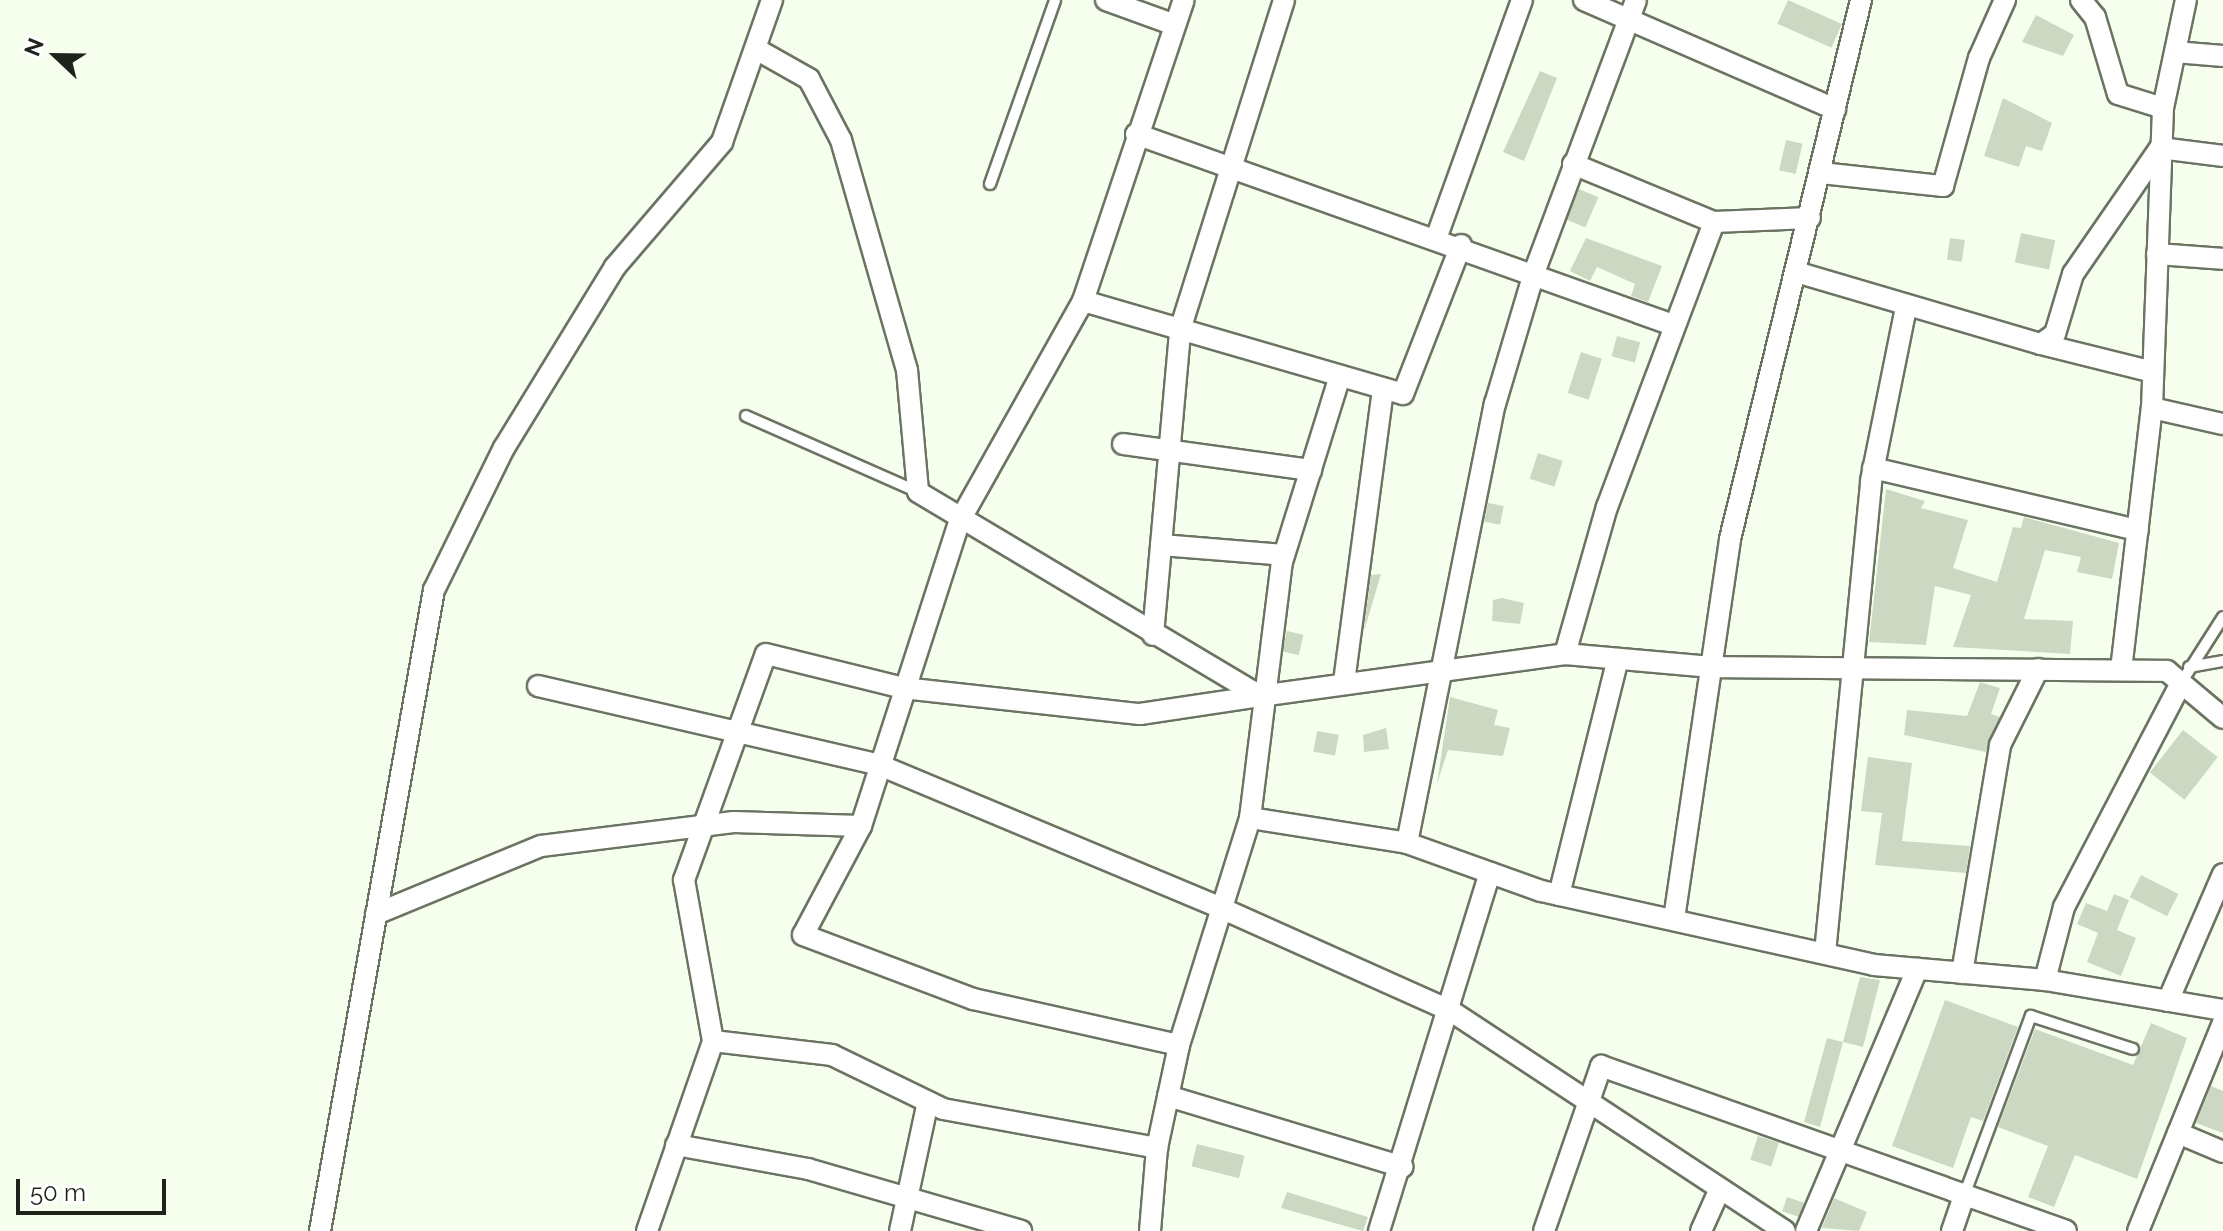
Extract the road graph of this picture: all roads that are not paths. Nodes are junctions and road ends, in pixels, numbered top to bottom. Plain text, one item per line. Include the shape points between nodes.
1 (772, 0) edge
2 (1055, 0) edge
3 (1106, 0) edge
4 (1184, 0) edge
5 (1284, 0) edge
6 (1522, 0) edge
7 (1584, 0) edge
8 (1636, 0) edge
9 (1861, 0) edge
10 (2005, 0) edge
11 (2081, 0) edge
12 (2186, 0) edge
13 (1630, 21) junction
14 (1175, 25) junction
15 (756, 49) junction
16 (2175, 52) junction
17 (2223, 56) edge
18 (2163, 108) junction
19 (1835, 109) junction
20 (1136, 134) junction
21 (2160, 148) junction
22 (2223, 156) edge
23 (1573, 164) junction
24 (1231, 167) junction
25 (1821, 173) junction
26 (990, 184) dead end
27 (1810, 218) junction
28 (1714, 222) junction
29 (1437, 236) junction
30 (1461, 245) junction
31 (2157, 254) junction
32 (2223, 259) edge
33 (1796, 272) junction
34 (1534, 273) junction
35 (1083, 301) junction
36 (1906, 308) junction
37 (1673, 325) junction
38 (1180, 330) junction
39 (2041, 344) junction
40 (2153, 372) junction
41 (1340, 376) junction
42 (1383, 389) junction
43 (2152, 408) junction
44 (746, 416) dead end
45 (2223, 424) edge
46 (1123, 444) dead end
47 (1169, 451) junction
48 (1873, 468) junction
49 (1311, 470) junction
50 (918, 492) junction
51 (959, 522) junction
52 (2138, 530) junction
53 (1161, 545) junction
54 (1284, 555) junction
55 (2223, 617) edge
56 (1153, 635) junction
57 (1565, 654) junction
58 (1618, 659) junction
59 (2223, 661) edge
60 (1446, 665) junction
61 (1711, 667) junction
62 (1856, 668) junction
63 (2038, 669) junction
64 (2121, 670) junction
65 (2180, 673) junction
66 (1344, 682) junction
67 (538, 686) dead end
68 (903, 688) junction
69 (1260, 696) junction
70 (2223, 718) edge
71 (739, 731) junction
72 (877, 764) junction
73 (1250, 818) junction
74 (704, 826) junction
75 (861, 826) junction
76 (1407, 843) junction
77 (1490, 873) junction
78 (2223, 874) edge
79 (1559, 895) junction
80 (1223, 909) junction
81 (376, 914) junction
82 (1674, 919) junction
83 (1825, 953) junction
84 (1917, 969) junction
85 (1962, 973) junction
86 (2045, 980) junction
87 (2168, 1001) junction
88 (2223, 1010) edge
89 (1451, 1011) junction
90 (2223, 1023) edge
91 (713, 1041) junction
92 (1179, 1045) junction
93 (2133, 1049) dead end
94 (1168, 1096) junction
95 (928, 1102) junction
96 (1588, 1105) junction
97 (2178, 1133) junction
98 (676, 1145) junction
99 (1157, 1148) junction
100 (1841, 1149) junction
101 (2223, 1152) edge
102 (1403, 1167) junction
103 (1719, 1191) junction
104 (1965, 1193) junction
105 (907, 1198) junction
106 (320, 1231) edge
107 (647, 1231) edge
108 (900, 1231) edge
109 (1021, 1231) edge
110 (1150, 1231) edge
111 (1379, 1231) edge
112 (1544, 1231) edge
113 (1701, 1231) edge
114 (1785, 1231) edge
115 (1806, 1231) edge
116 (1952, 1231) edge
117 (2066, 1231) edge
118 (2138, 1231) edge

1 - 15 street
2 - 26 lane
3 - 14 street
4 - 14 street
5 - 24 street
6 - 29 street
7 - 13 street
8 - 13 street
9 - 19 street
10 - 25 street via 1979,58 1943,186
11 - 18 street via 2095,17 2118,94
12 - 16 street
13 - 19 street
13 - 23 street
14 - 20 street
15 - 50 street via 809,79 841,140 907,370
15 - 81 street via 722,142 615,267 449,554 434,590
16 - 17 street
16 - 18 street
18 - 21 street
19 - 25 street
20 - 24 street
20 - 35 street
21 - 22 street
21 - 31 street
21 - 39 street via 2073,274 2055,334
23 - 28 street
23 - 34 street
24 - 29 street
24 - 38 street
25 - 27 street
27 - 28 street
27 - 33 street
28 - 37 street
29 - 30 street
30 - 34 street
30 - 42 street via 1403,394
31 - 32 street
31 - 40 street
33 - 36 street
33 - 61 street via 1730,539
34 - 37 street
34 - 60 street via 1495,404
35 - 38 street
35 - 51 street
36 - 39 street
36 - 48 street
37 - 57 street via 1607,507
38 - 41 street
38 - 47 street
39 - 40 street
40 - 43 street
41 - 42 street
41 - 49 street
42 - 66 street
43 - 45 street
43 - 52 street
44 - 50 lane
46 - 47 street
47 - 49 street
47 - 53 street
48 - 52 street
48 - 62 street
49 - 54 street
50 - 51 street
51 - 56 street
51 - 68 street
52 - 64 street
53 - 54 street
53 - 56 street
54 - 69 street
55 - 65 lane
56 - 69 street
57 - 58 street
57 - 60 street
58 - 61 street
58 - 79 street
59 - 65 lane
60 - 66 street
60 - 76 street
61 - 62 street
61 - 82 street
62 - 63 street
62 - 83 street
63 - 64 street
63 - 85 street via 2000,745
64 - 65 street
65 - 70 street
65 - 86 street via 2064,907
66 - 69 street
67 - 71 street
68 - 69 street via 1140,714
68 - 71 street via 766,654
68 - 72 street
69 - 73 street
71 - 72 street
71 - 74 street
72 - 75 street
72 - 80 street
73 - 76 street
73 - 80 street
74 - 75 street
74 - 81 street via 541,846
74 - 91 street via 684,880
75 - 92 street via 803,935 973,999
76 - 77 street
77 - 79 street
77 - 89 street
78 - 87 street
79 - 82 street
80 - 89 street
80 - 92 street
81 - 106 street
82 - 83 street
83 - 84 street
84 - 85 street
84 - 100 street
85 - 86 street
86 - 87 street
87 - 88 street
89 - 96 street
89 - 102 street
90 - 97 street
91 - 95 street via 832,1055
91 - 98 street
92 - 94 street
93 - 104 lane via 2031,1016
94 - 99 street
94 - 102 street
95 - 99 street
95 - 105 street
96 - 100 street via 1601,1066
96 - 103 street
96 - 112 street
97 - 101 street
97 - 118 street
98 - 105 street via 808,1169
98 - 107 street
99 - 110 street
100 - 104 street
100 - 115 street
102 - 111 street
103 - 113 street
103 - 114 street
104 - 116 street
104 - 117 street
105 - 108 street
105 - 109 street

